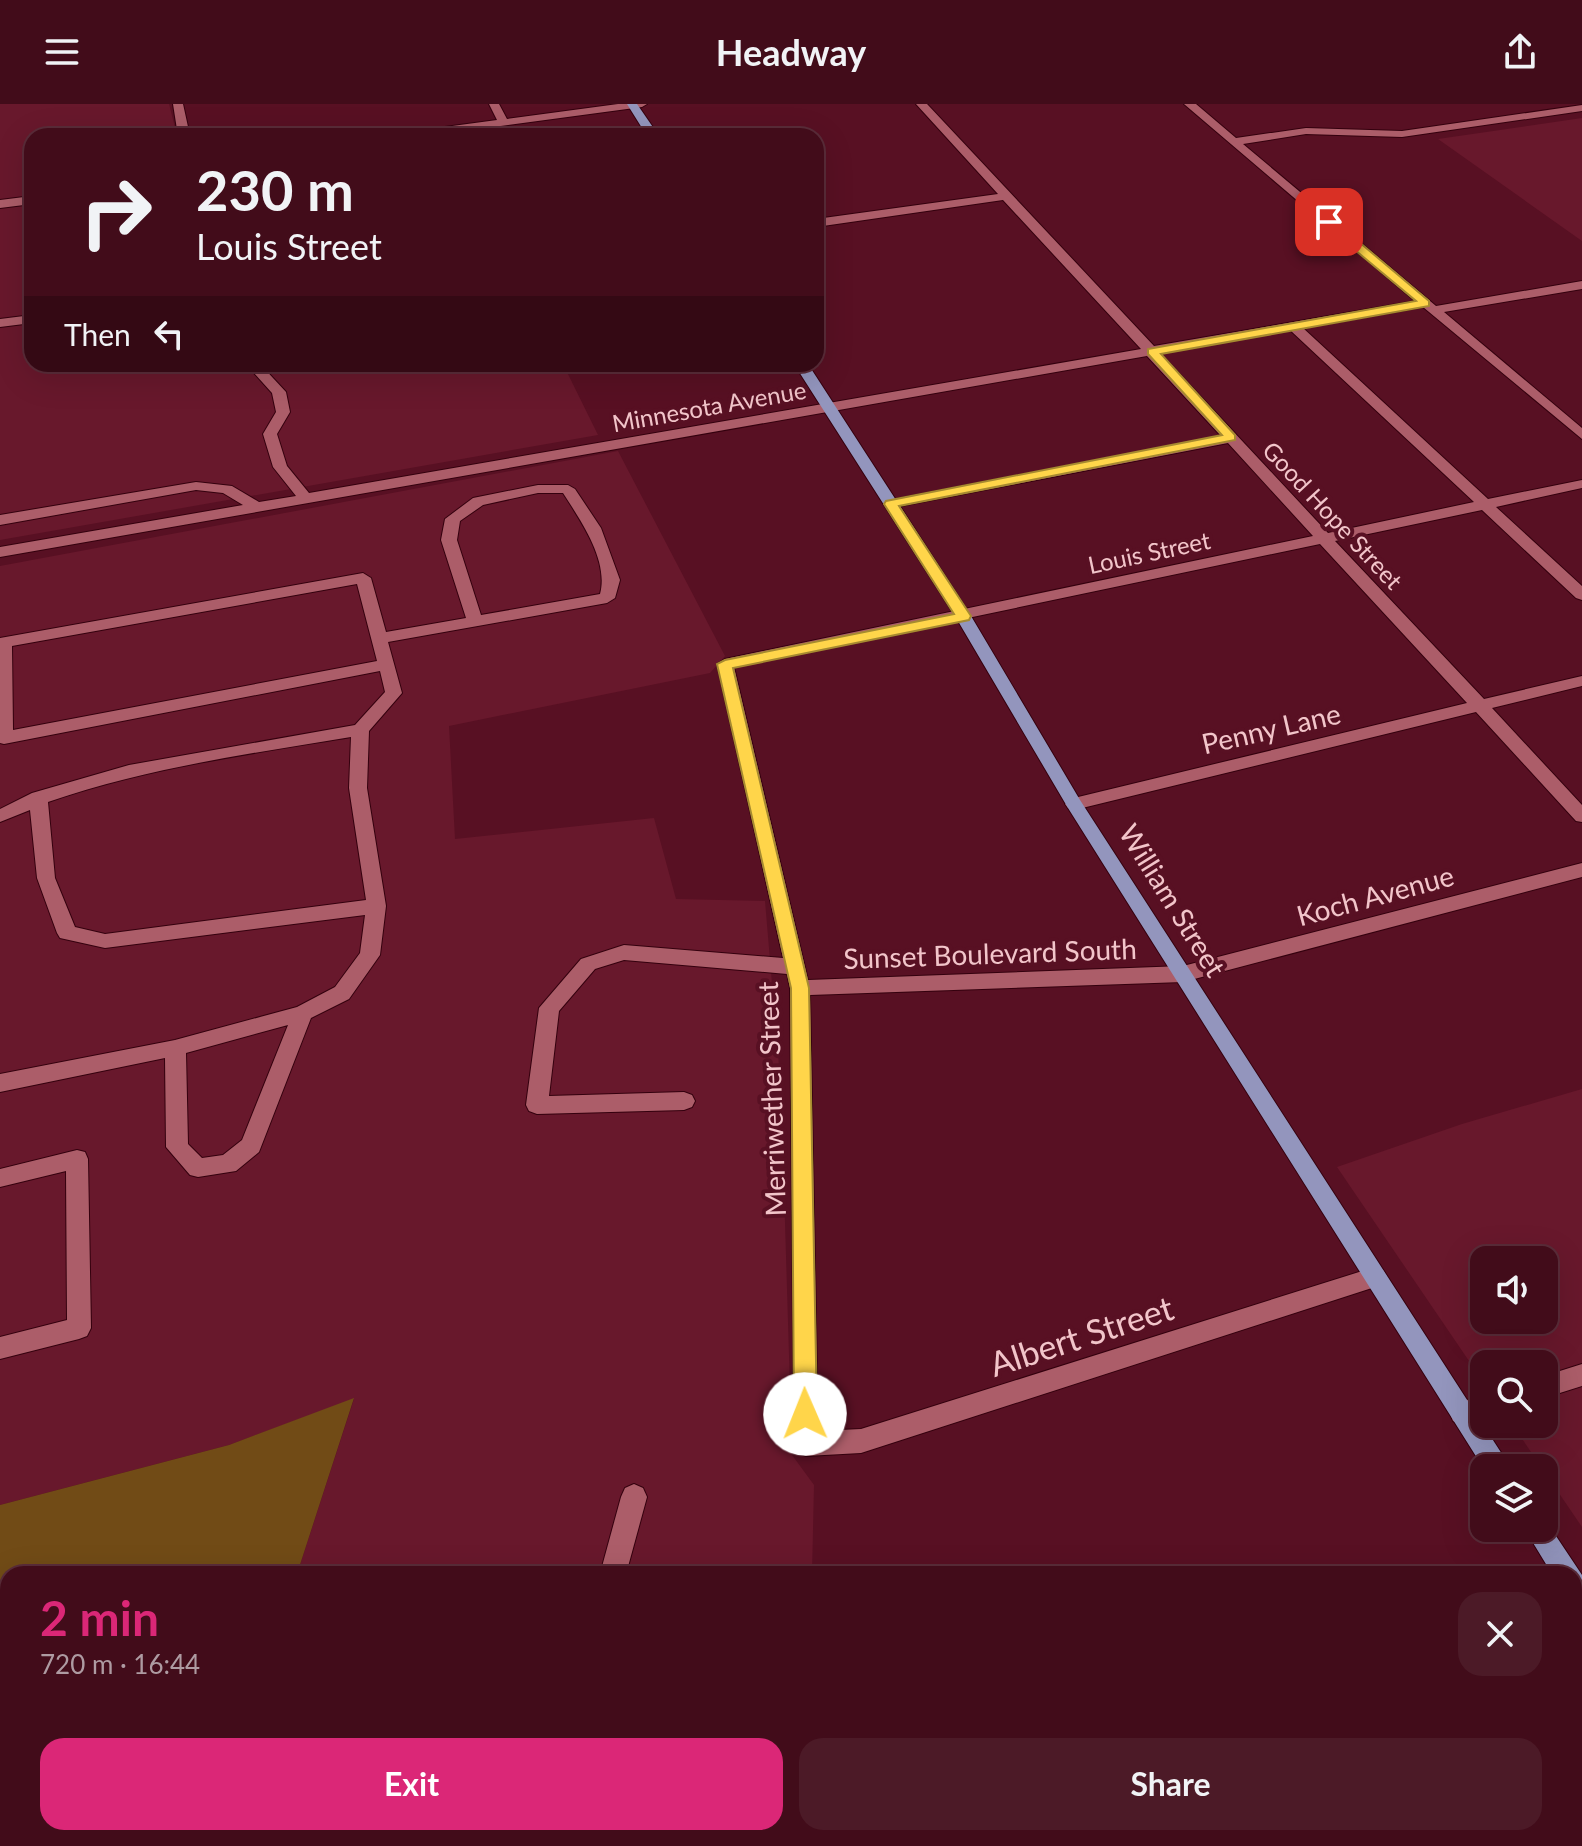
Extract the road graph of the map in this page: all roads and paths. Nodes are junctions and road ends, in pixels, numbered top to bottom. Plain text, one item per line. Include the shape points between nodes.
1 (178, 104) edge
2 (184, 104) edge
3 (494, 104) edge
4 (633, 104) edge
5 (642, 104) edge
6 (921, 104) edge
7 (1189, 104) edge
8 (1582, 108) edge
9 (503, 122) junction
10 (182, 128) edge
11 (459, 128) edge
12 (648, 128) edge
13 (1233, 142) junction
14 (1006, 196) junction
15 (24, 201) edge
16 (0, 204) edge
17 (824, 222) edge
18 (1582, 285) edge
19 (1429, 307) junction
20 (24, 320) edge
21 (0, 323) edge
22 (1294, 327) junction
23 (1153, 352) junction
24 (260, 372) edge
25 (806, 372) edge
26 (829, 407) junction
27 (1582, 435) edge
28 (1231, 438) junction
29 (1582, 484) edge
30 (306, 499) junction
31 (891, 504) junction
32 (1486, 505) junction
33 (256, 507) junction
34 (0, 520) edge
35 (1325, 539) junction
36 (0, 552) edge
37 (1582, 595) edge
38 (963, 616) junction
39 (475, 621) junction
40 (380, 638) junction
41 (2, 642) edge
42 (387, 664) junction
43 (725, 664) joint
44 (1582, 681) edge
45 (1481, 708) junction
46 (360, 730) junction
47 (38, 797) junction
48 (1074, 804) junction
49 (0, 816) edge
50 (1582, 816) edge
51 (1582, 870) edge
52 (376, 906) junction
53 (795, 967) junction
54 (1183, 974) junction
55 (800, 988) junction
56 (303, 1013) junction
57 (175, 1048) junction
58 (0, 1083) edge
59 (684, 1101) dead end
60 (0, 1178) edge
61 (1375, 1277) junction
62 (0, 1348) edge
63 (1582, 1375) edge
64 (1558, 1383) edge
65 (1470, 1406) edge
66 (806, 1444) joint
67 (634, 1497) dead end
68 (1546, 1542) edge
69 (615, 1566) edge
70 (1562, 1566) edge

1 - 2 street
1 - 10 street
3 - 9 street
4 - 5 street
4 - 9 street
4 - 12 main road
6 - 14 street, Good Hope Street
7 - 13 street
8 - 13 street via 1402,134 1306,131
9 - 11 street
13 - 19 street
14 - 17 street
14 - 23 street, Good Hope Street
15 - 16 street
18 - 19 street, Minnesota Avenue
19 - 22 street, Minnesota Avenue
19 - 27 street
20 - 21 street
22 - 23 street, Minnesota Avenue
22 - 32 street
23 - 26 street, Minnesota Avenue
23 - 28 street, Good Hope Street
24 - 30 street via 279,392 283,412 270,434 280,467
25 - 26 main road, William Street
26 - 30 street, Minnesota Avenue
26 - 31 main road, William Street
28 - 31 street
28 - 35 street, Good Hope Street
29 - 32 street, Louis Street
30 - 33 street, Minnesota Avenue
31 - 38 main road, William Street
32 - 35 street, Louis Street
32 - 37 street
33 - 34 street via 227,489 196,486
33 - 36 street, Minnesota Avenue
35 - 38 street, Louis Street
35 - 45 street, Good Hope Street
38 - 43 street, Louis Street
38 - 48 main road, William Street
39 - 39 street via 607,598 612,580 593,528 568,489 478,501 453,519 449,540
39 - 40 street
40 - 41 street via 363,578
40 - 42 street
41 - 42 street via 4,738
42 - 46 street via 394,693
43 - 53 street, Merriwether Street
44 - 45 street, Penny Lane
45 - 48 street, Penny Lane
45 - 50 street, Good Hope Street
46 - 47 street via 164,764
46 - 52 street via 358,788
47 - 49 street
47 - 52 street via 46,878 67,933 105,941
48 - 54 main road, William Street
51 - 54 street, Koch Avenue
52 - 56 street via 370,955 342,993
53 - 55 street, Merriwether Street
53 - 59 street via 624,952 588,964 549,1008 537,1105
54 - 55 street, Sunset Boulevard South
54 - 61 main road, William Street
55 - 66 street, Merriwether Street
56 - 57 street
56 - 57 street via 251,1146 228,1164 198,1168 177,1147
57 - 58 street
60 - 62 street via 77,1159 79,1328
61 - 65 main road, William Street
61 - 66 street, Albert Street via 861,1441
63 - 64 street
67 - 69 street
68 - 70 main road

